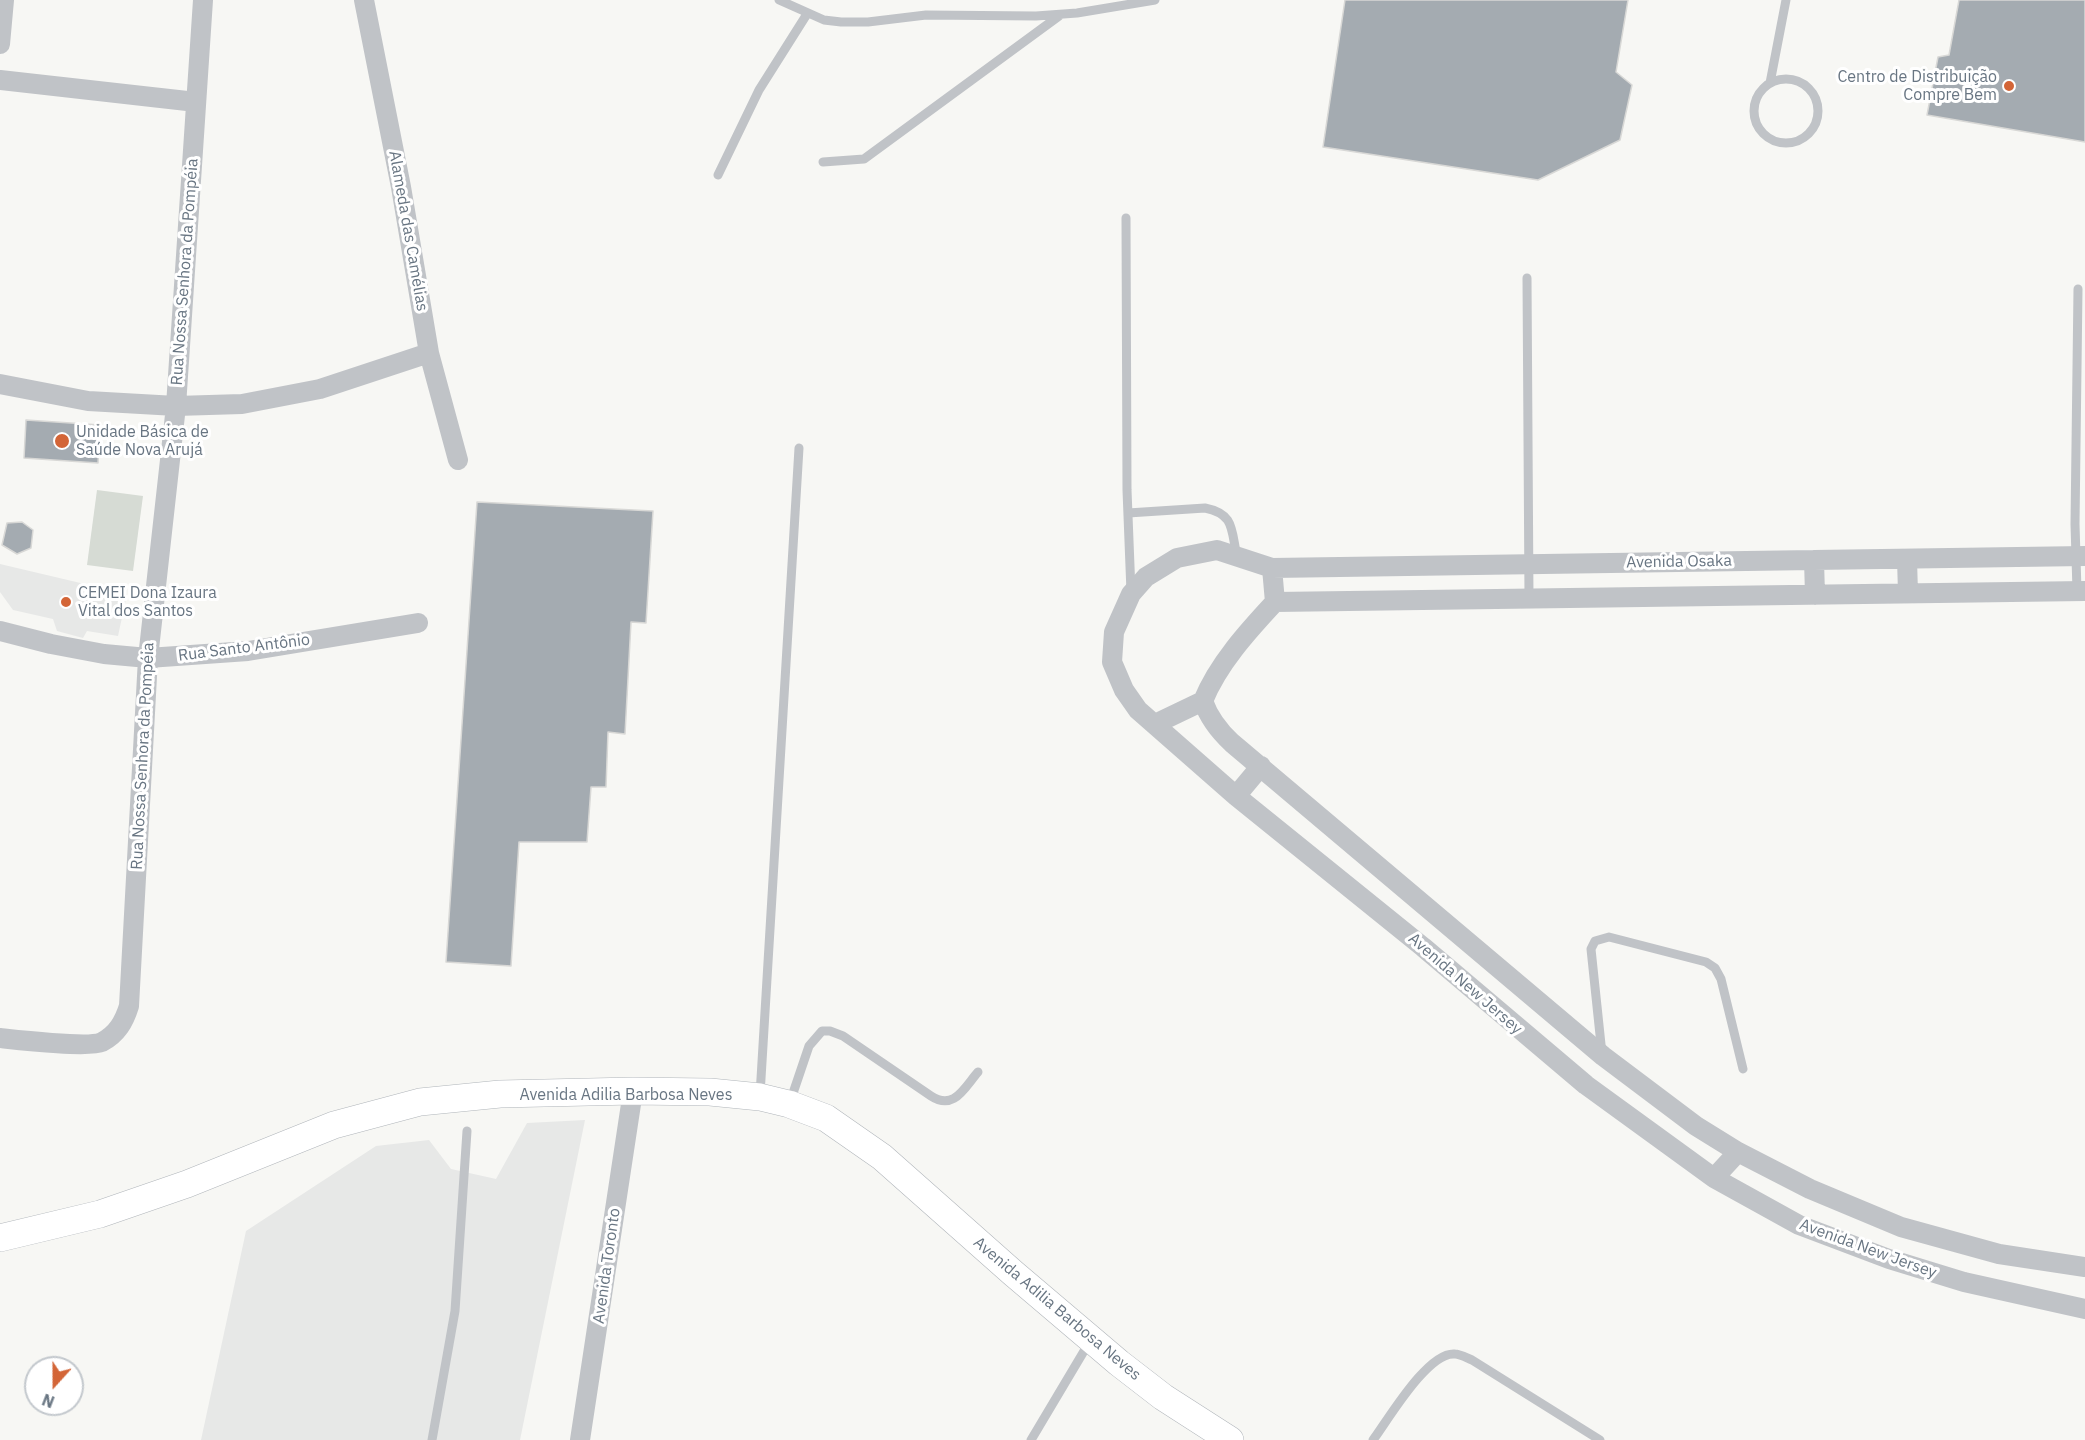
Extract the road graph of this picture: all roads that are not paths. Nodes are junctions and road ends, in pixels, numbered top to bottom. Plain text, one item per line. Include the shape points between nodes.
1 (4, 0) edge
2 (202, 0) edge
3 (364, 0) edge
4 (779, 0) edge
5 (1155, 0) edge
6 (1786, 0) edge
7 (807, 14) junction
8 (1061, 14) junction
9 (0, 44) edge
10 (0, 80) edge
11 (1770, 83) junction
12 (196, 102) junction
13 (823, 162) dead end
14 (718, 175) dead end
15 (1126, 218) dead end
16 (1527, 278) dead end
17 (2078, 289) dead end
18 (429, 353) junction
19 (0, 384) edge
20 (176, 406) junction
21 (799, 448) dead end
22 (458, 460) dead end
23 (1128, 513) junction
24 (2080, 556) edge
25 (1237, 557) junction
26 (1907, 559) junction
27 (1814, 560) junction
28 (1685, 562) junction
29 (1528, 564) junction
30 (1272, 568) junction
31 (2081, 591) edge
32 (1908, 593) junction
33 (1131, 594) junction
34 (1815, 595) junction
35 (1684, 597) junction
36 (1529, 599) junction
37 (1275, 602) junction
38 (418, 623) dead end
39 (0, 631) edge
40 (148, 658) junction
41 (1203, 701) junction
42 (1155, 724) junction
43 (1261, 766) junction
44 (1236, 796) junction
45 (0, 1038) edge
46 (1603, 1056) junction
47 (1743, 1070) dead end
48 (978, 1072) dead end
49 (1586, 1085) junction
50 (633, 1092) junction
51 (760, 1097) junction
52 (789, 1104) junction
53 (467, 1131) dead end
54 (1738, 1152) junction
55 (1714, 1178) junction
56 (1901, 1227) junction
57 (0, 1238) edge
58 (1889, 1259) junction
59 (2085, 1267) edge
60 (2085, 1309) edge
61 (1091, 1339) junction
62 (432, 1440) edge
63 (580, 1440) edge
64 (1032, 1440) edge
65 (1230, 1440) edge
66 (1374, 1440) edge
67 (1600, 1440) edge

1 - 9 street
2 - 12 street, Rua Nossa Senhora da Pompéia
3 - 18 street, Alameda das Camélias
4 - 7 lane
5 - 8 lane
6 - 11 lane
7 - 8 lane via 824,20 868,22 926,15
7 - 14 lane via 759,90
8 - 13 lane via 864,159
10 - 12 street
11 - 11 lane via 1755,104 1756,122 1775,141 1802,138 1817,117 1816,99 1805,85 1788,79
12 - 20 street, Rua Nossa Senhora da Pompéia
15 - 23 lane
16 - 29 lane
17 - 24 lane
18 - 20 street via 320,389 242,404
18 - 22 street, Alameda das Camélias
19 - 20 street via 88,401
20 - 40 street, Rua Nossa Senhora da Pompéia
21 - 51 lane
23 - 25 lane via 1216,510 1225,514 1230,524
23 - 33 lane
24 - 26 street, Avenida Osaka
24 - 31 lane
25 - 30 street, Avenida New Jersey
25 - 33 street, Avenida New Jersey via 1217,550 1177,558 1146,577
26 - 27 street, Avenida Osaka
26 - 32 street
27 - 28 street, Avenida Osaka
27 - 34 street
28 - 29 street, Avenida Osaka
28 - 35 street
29 - 30 street, Avenida Osaka
29 - 36 lane
30 - 37 street
31 - 32 street
32 - 34 street
33 - 42 street, Avenida New Jersey via 1114,632 1112,662 1124,690 1138,710
34 - 35 street
35 - 36 street
36 - 37 street
37 - 41 street via 1211,681
38 - 40 street, Rua Santo Antônio via 248,651
39 - 40 street, Rua Santo Antônio via 51,645
40 - 45 street, Rua Nossa Senhora da Pompéia via 129,1006 123,1023 99,1043
41 - 42 street
41 - 43 street, Avenida New Jersey via 1216,727
42 - 44 street, Avenida New Jersey
43 - 44 street
43 - 46 street, Avenida New Jersey
44 - 49 street, Avenida New Jersey via 1423,946
46 - 47 lane via 1592,949 1595,941 1609,937 1706,962 1715,968
46 - 49 street
46 - 54 street, Avenida New Jersey via 1696,1126
48 - 52 lane via 959,1094 944,1102 843,1036 822,1031 809,1046
49 - 55 street, Avenida New Jersey
50 - 51 street, Avenida Adilia Barbosa Neves via 710,1092
50 - 57 street, Avenida Adilia Barbosa Neves via 500,1094 420,1102 334,1125 188,1184 100,1214
50 - 63 street, Avenida Toronto
51 - 52 street, Avenida Adilia Barbosa Neves
52 - 61 street, Avenida Adilia Barbosa Neves via 826,1118 882,1157
53 - 62 lane via 455,1311
54 - 55 street
54 - 56 street, Avenida New Jersey via 1810,1189
55 - 58 street, Avenida New Jersey via 1799,1225
56 - 58 street
56 - 59 street, Avenida New Jersey via 1999,1254
58 - 60 street, Avenida New Jersey via 1964,1282
61 - 64 lane
61 - 65 street, Avenida Adilia Barbosa Neves via 1163,1397
66 - 67 lane via 1422,1372 1439,1358 1454,1353 1472,1360

